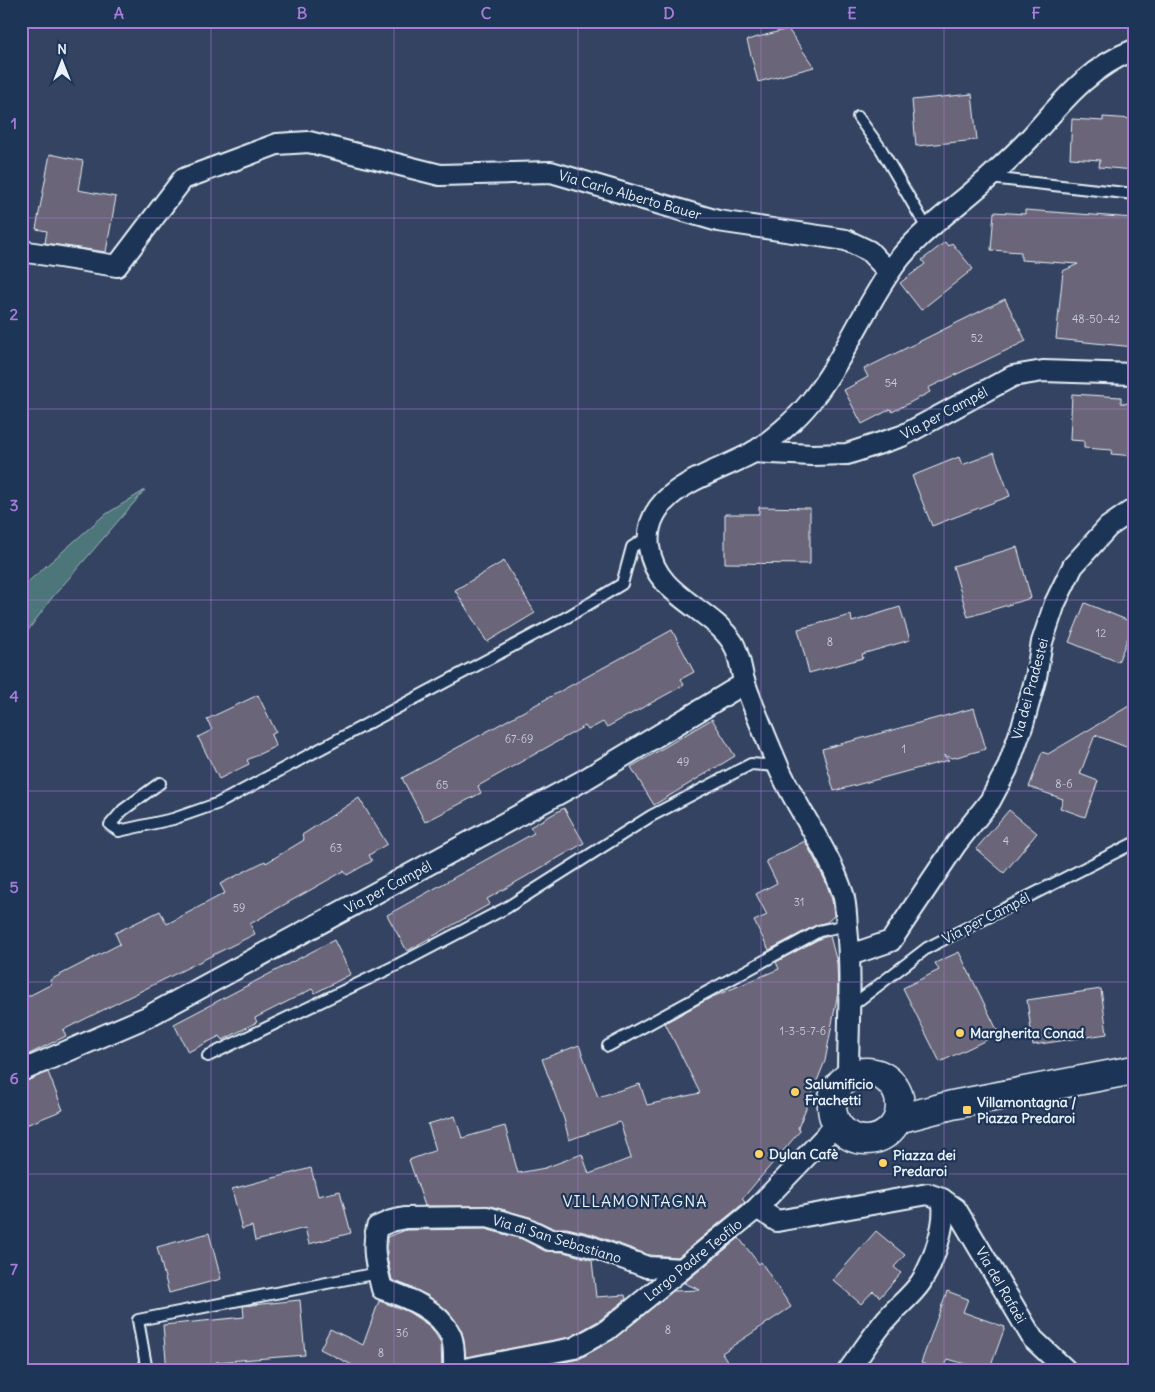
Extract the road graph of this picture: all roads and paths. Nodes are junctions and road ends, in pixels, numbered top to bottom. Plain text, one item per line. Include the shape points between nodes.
1 (1134, 50) edge
2 (858, 117) dead end
3 (989, 178) junction
4 (1134, 194) edge
5 (928, 230) junction
6 (21, 250) edge
7 (889, 272) junction
8 (1134, 374) edge
9 (753, 452) junction
10 (1134, 509) edge
11 (648, 537) junction
12 (745, 683) junction
13 (778, 766) junction
14 (160, 783) dead end
15 (1134, 844) edge
16 (847, 925) junction
17 (850, 955) junction
18 (848, 1009) junction
19 (608, 1046) dead end
20 (208, 1056) dead end
21 (1134, 1070) edge
22 (21, 1071) edge
23 (848, 1077) junction
24 (898, 1119) junction
25 (837, 1124) junction
26 (942, 1199) junction
27 (757, 1208) junction
28 (682, 1269) junction
29 (378, 1272) junction
30 (1065, 1369) dead end
31 (147, 1371) edge
32 (454, 1371) edge
33 (848, 1371) edge

1 - 3 street, Via per Campél via 1113,58 1088,75
2 - 5 lane
3 - 4 lane
3 - 5 street, Via per Campél
5 - 7 street, Via per Campél
6 - 7 street, Via Carlo Alberto Bauer via 116,266 183,179 278,144 309,142 440,175 551,172 718,221 846,240 869,251
7 - 9 street, Via per Campél via 811,401
8 - 9 street, Via per Campél via 1043,371 1013,376 902,436 847,454
9 - 11 street, Via per Campél via 677,491 660,506 652,519
10 - 17 street, Via dei Pradestei via 1108,527 1073,566 1055,603 1042,642 1020,733 1007,769 990,800 956,844 891,941
11 - 12 street, Via per Campél via 652,563 662,580 734,644
11 - 14 lane via 632,547 622,584 569,616 218,803 173,820 119,831 110,825 123,810
12 - 13 street, Via per Campél
12 - 22 street, Via per Campél via 584,780 148,1017
13 - 16 street, Via per Campél via 832,865 844,898
13 - 20 lane via 751,764 651,816 506,908 398,965
15 - 18 lane, Via per Campél via 927,948
16 - 17 street, Via per Campél
16 - 19 lane via 819,931
17 - 18 street, Via per Campél
18 - 23 street, Via per Campél
21 - 24 street via 952,1105
23 - 24 street via 868,1072 888,1080 899,1098
23 - 25 street via 836,1090 832,1107
24 - 25 street via 880,1137 868,1140 845,1133
25 - 27 street
26 - 27 street via 928,1194 777,1221
26 - 30 street, Via del Rafaèi via 956,1209 1033,1339
26 - 33 street via 944,1206 938,1239 924,1277 885,1321
27 - 28 street, Largo Padre Teofilo
28 - 29 street, Via di San Sebastiano via 647,1267 589,1246 550,1240 526,1228 487,1217 434,1216 391,1221 377,1227 374,1238
28 - 32 street, Largo Padre Teofilo via 607,1330 574,1348
29 - 31 lane via 138,1320
29 - 32 street, Via di San Sebastiano via 382,1289 408,1299 444,1322 452,1338

